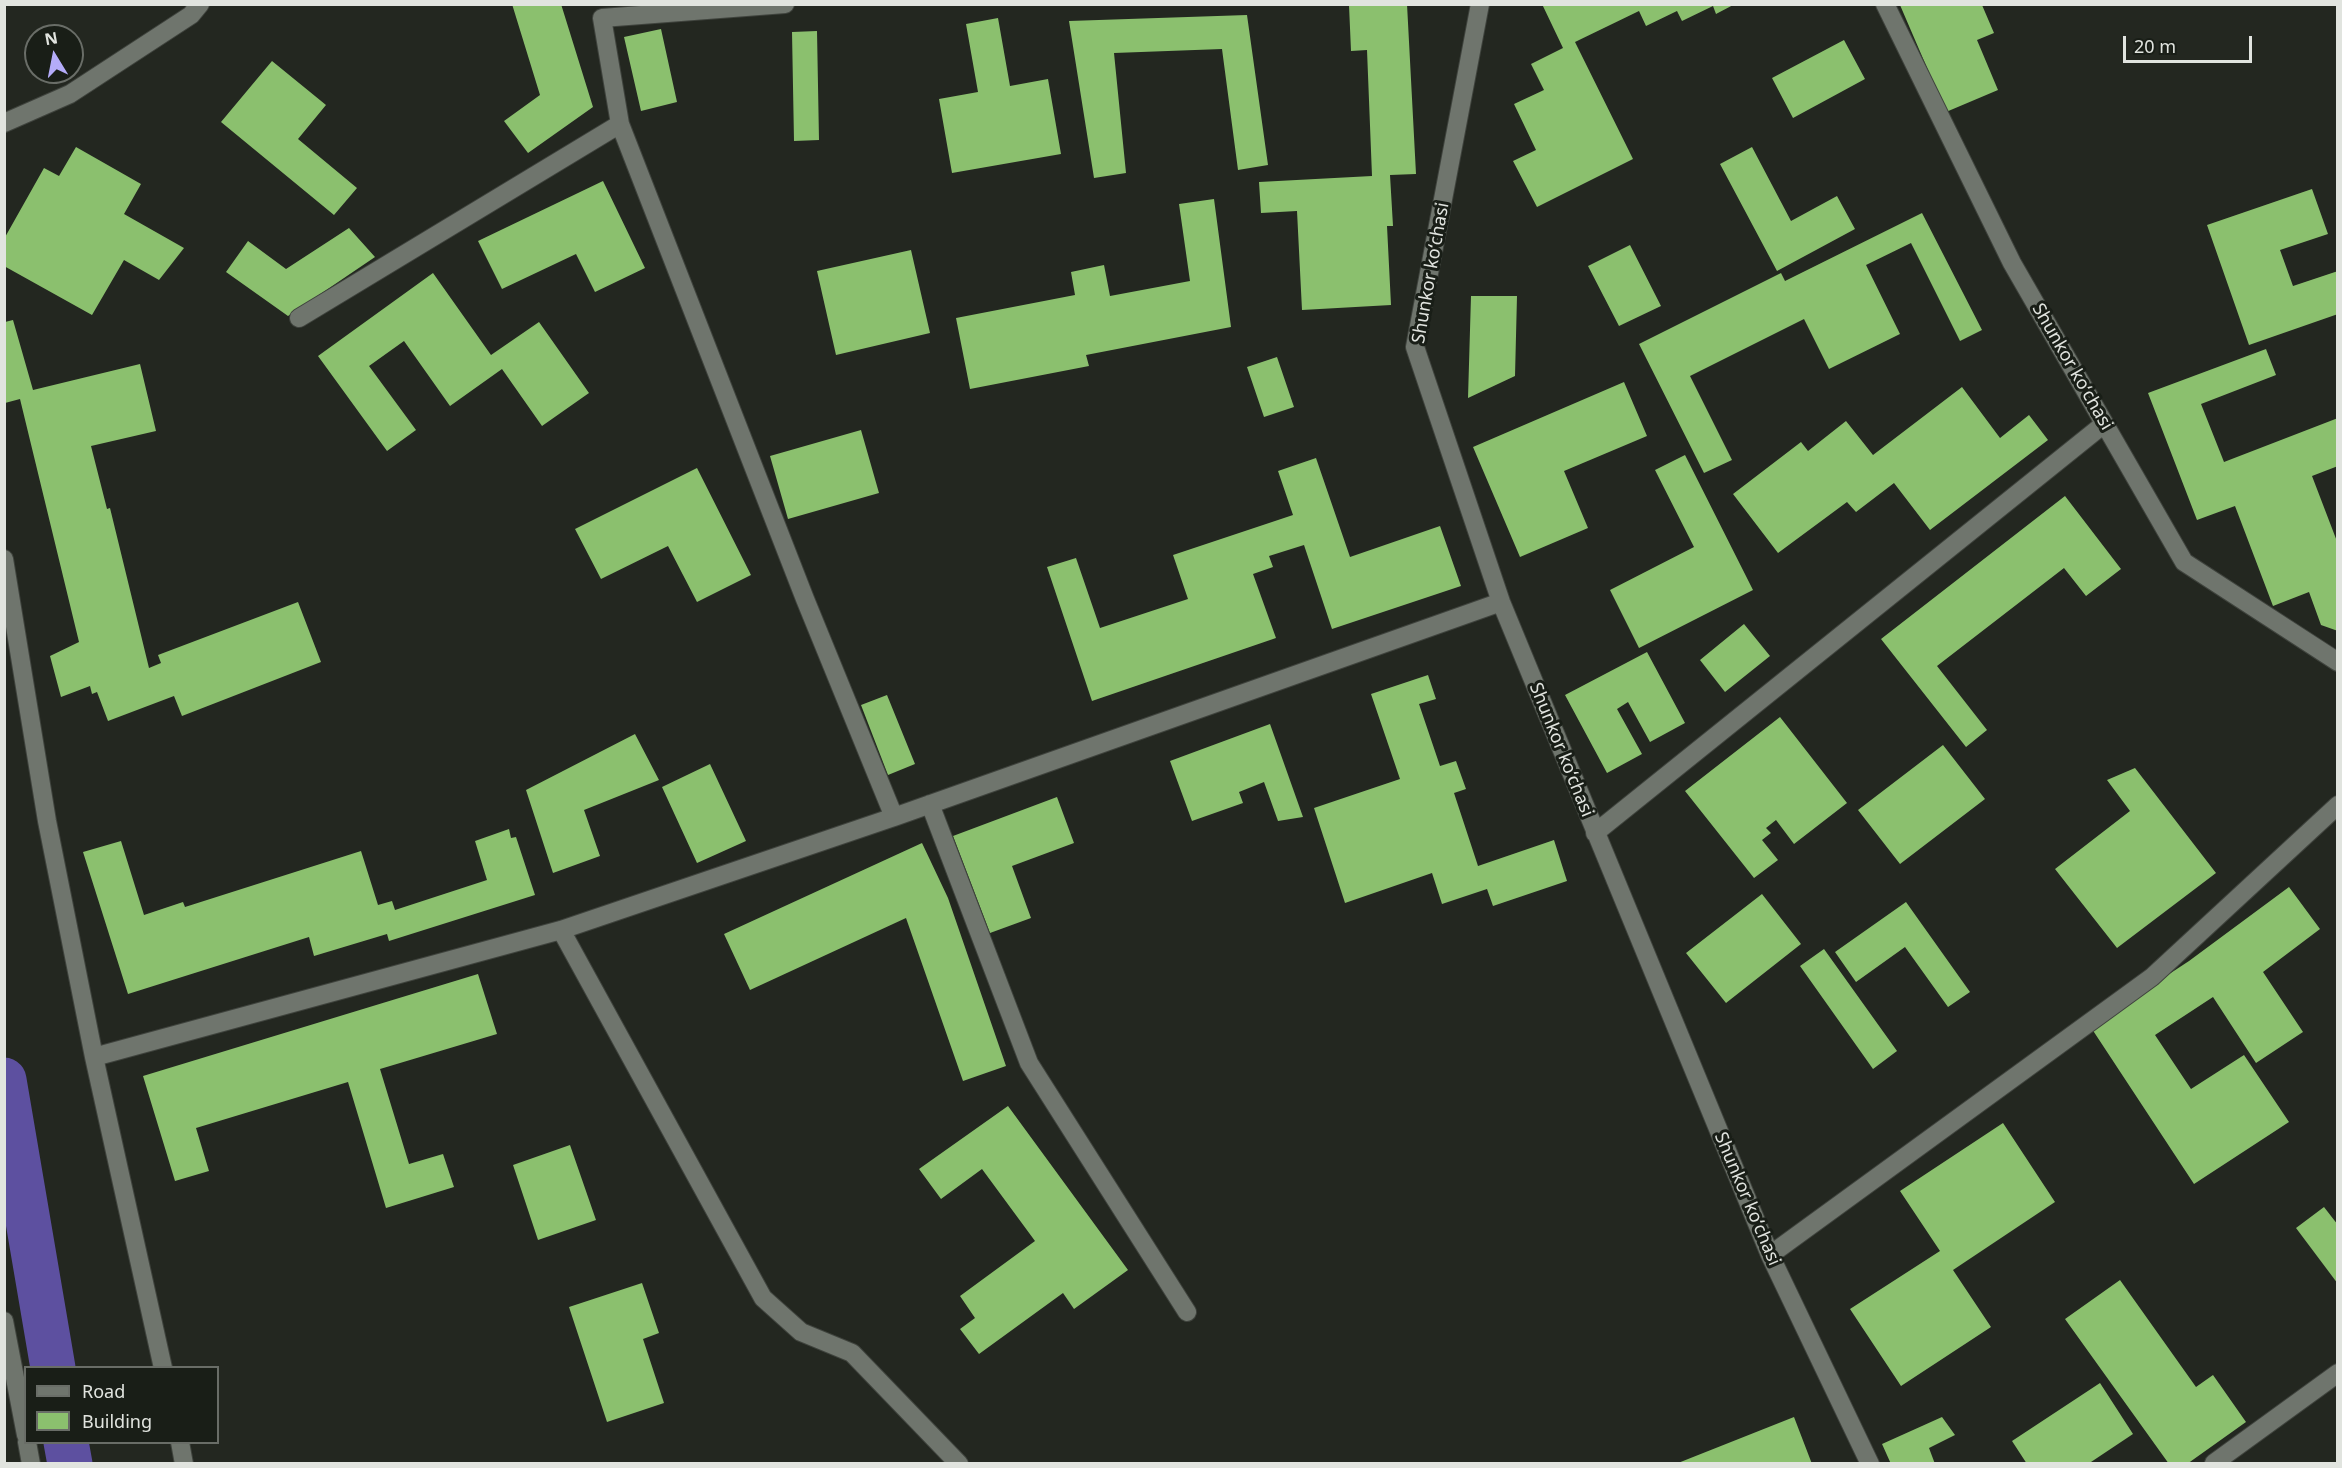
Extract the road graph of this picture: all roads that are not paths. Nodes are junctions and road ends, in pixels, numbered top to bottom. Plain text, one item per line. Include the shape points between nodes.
1 (200, 4) edge
2 (785, 4) edge
3 (1480, 4) edge
4 (1885, 4) edge
5 (4, 123) edge
6 (620, 124) junction
7 (299, 318) dead end
8 (2104, 424) junction
9 (4, 559) edge
10 (1501, 602) junction
11 (2337, 662) edge
12 (930, 804) junction
13 (2337, 805) edge
14 (894, 817) junction
15 (1595, 832) junction
16 (561, 930) junction
17 (94, 1057) junction
18 (1770, 1255) junction
19 (1187, 1312) dead end
20 (4, 1321) edge
21 (163, 1366) edge
22 (2337, 1373) edge
23 (24, 1426) edge
24 (27, 1444) edge
25 (180, 1444) edge
26 (2214, 1463) edge
27 (31, 1464) edge
28 (184, 1464) edge
29 (959, 1464) edge
30 (1870, 1464) edge

1 - 5 street via 191,15 70,94
2 - 6 street via 602,18
3 - 10 street, Shunkor koʻchasi via 1415,347
4 - 8 street, Shunkor koʻchasi via 2012,263
6 - 7 street
6 - 14 street
8 - 11 street, Shunkor koʻchasi via 2184,562
8 - 15 street
9 - 17 street via 47,821
10 - 12 street
10 - 15 street, Shunkor koʻchasi
12 - 14 street
12 - 19 street via 1029,1063
13 - 18 street via 2152,977
14 - 16 street
15 - 18 street, Shunkor koʻchasi
16 - 17 street
16 - 29 street via 763,1298 801,1332 852,1353
17 - 21 street
18 - 30 street, Shunkor koʻchasi
20 - 23 street
22 - 26 street
24 - 27 street
25 - 28 street

